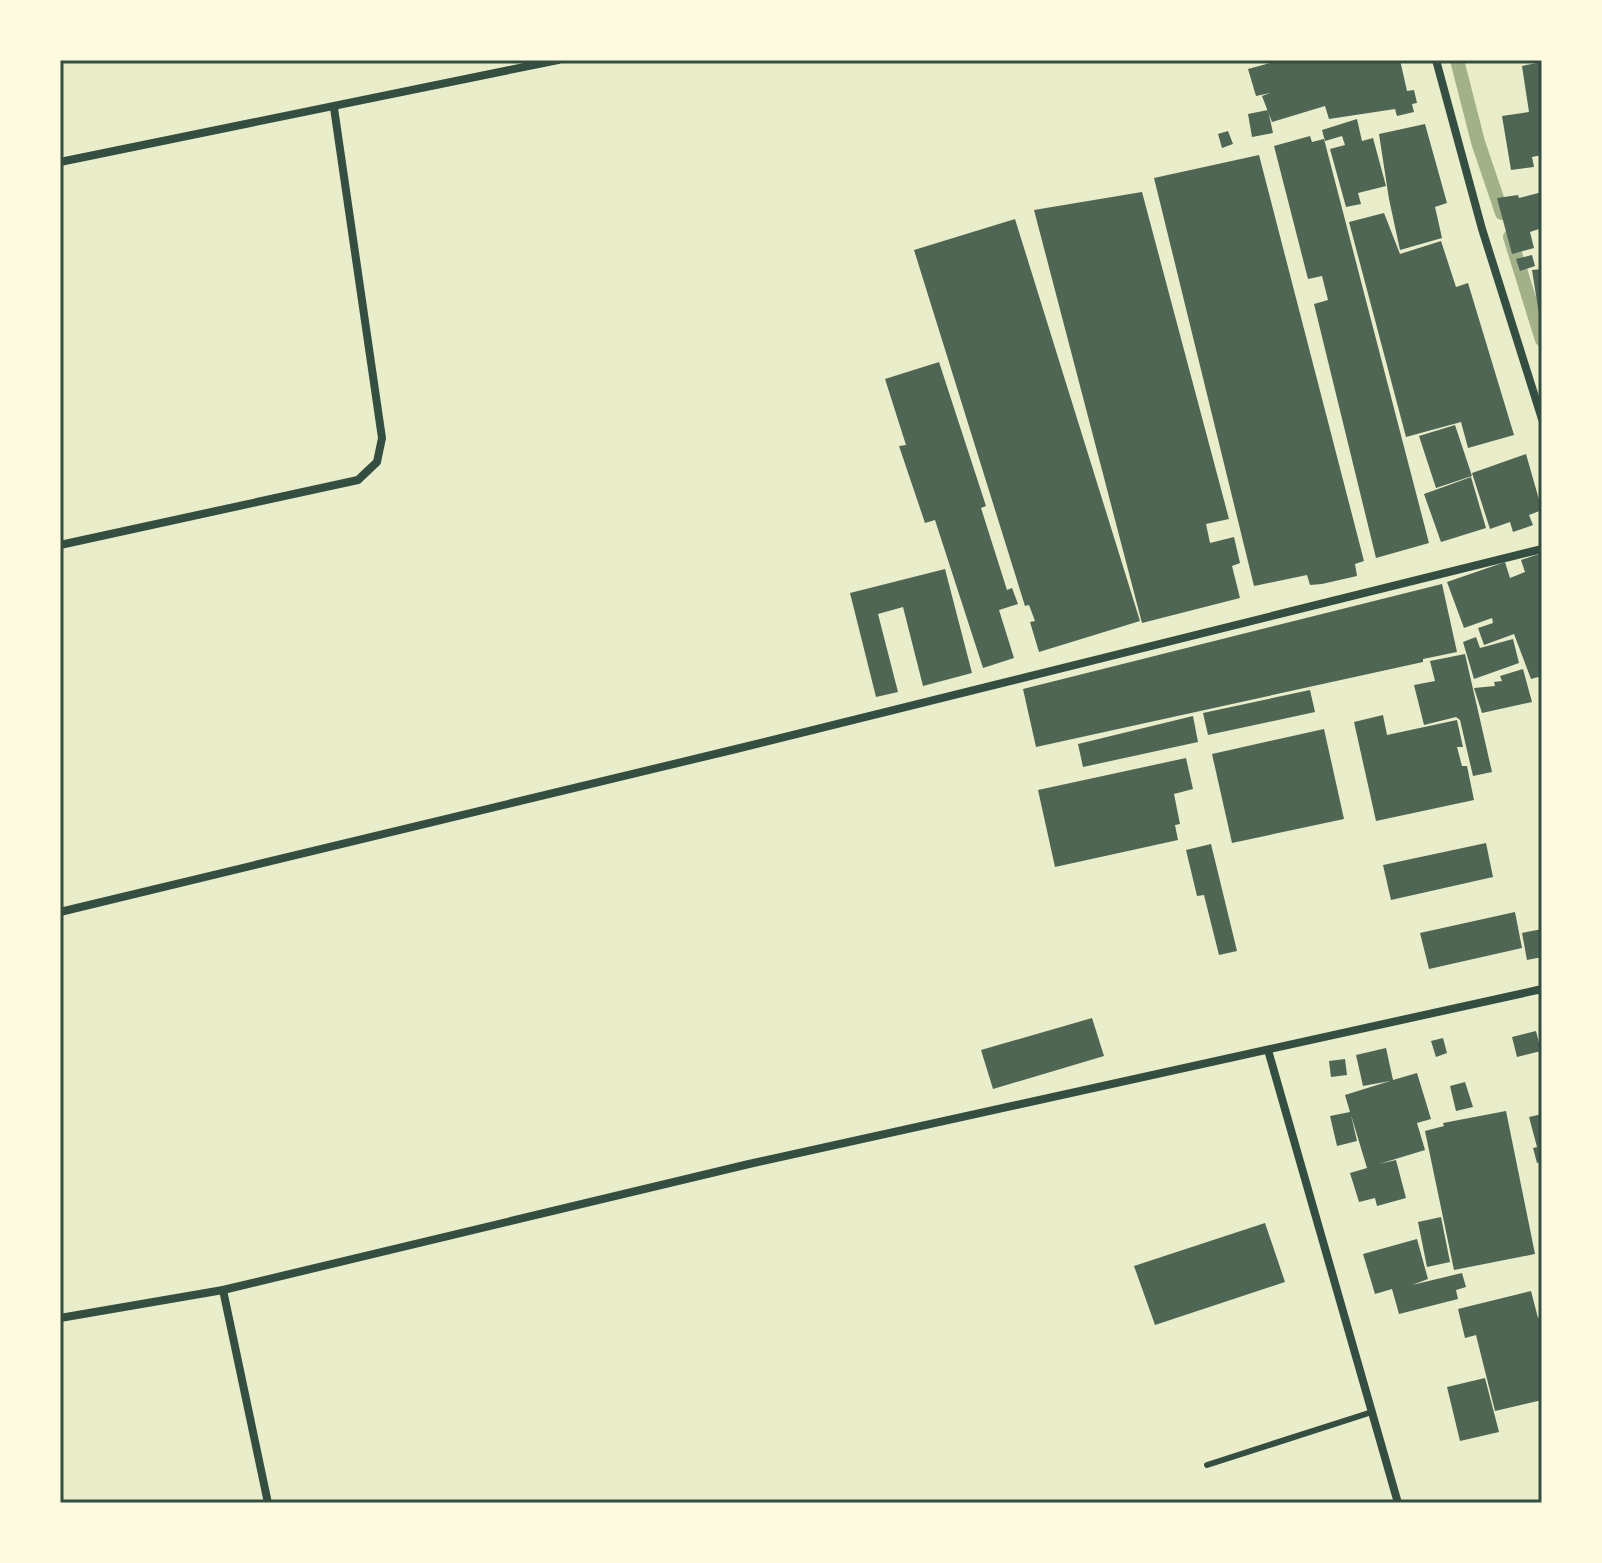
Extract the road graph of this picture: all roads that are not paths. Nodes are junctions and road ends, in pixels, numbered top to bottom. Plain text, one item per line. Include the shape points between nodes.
1 (558, 60) edge
2 (1436, 60) edge
3 (334, 108) junction
4 (60, 162) edge
5 (1542, 419) edge
6 (60, 545) edge
7 (1542, 549) edge
8 (60, 912) edge
9 (1542, 989) edge
10 (1268, 1050) junction
11 (223, 1290) junction
12 (60, 1318) edge
13 (1372, 1412) junction
14 (1207, 1465) dead end
15 (268, 1503) edge
16 (1398, 1503) edge

1 - 3 street
2 - 5 street
3 - 4 street
3 - 6 street via 382,438 377,462 358,480
7 - 8 street
9 - 10 street
10 - 11 street via 749,1164
10 - 13 street
11 - 12 street
11 - 15 street
13 - 14 lane
13 - 16 street

